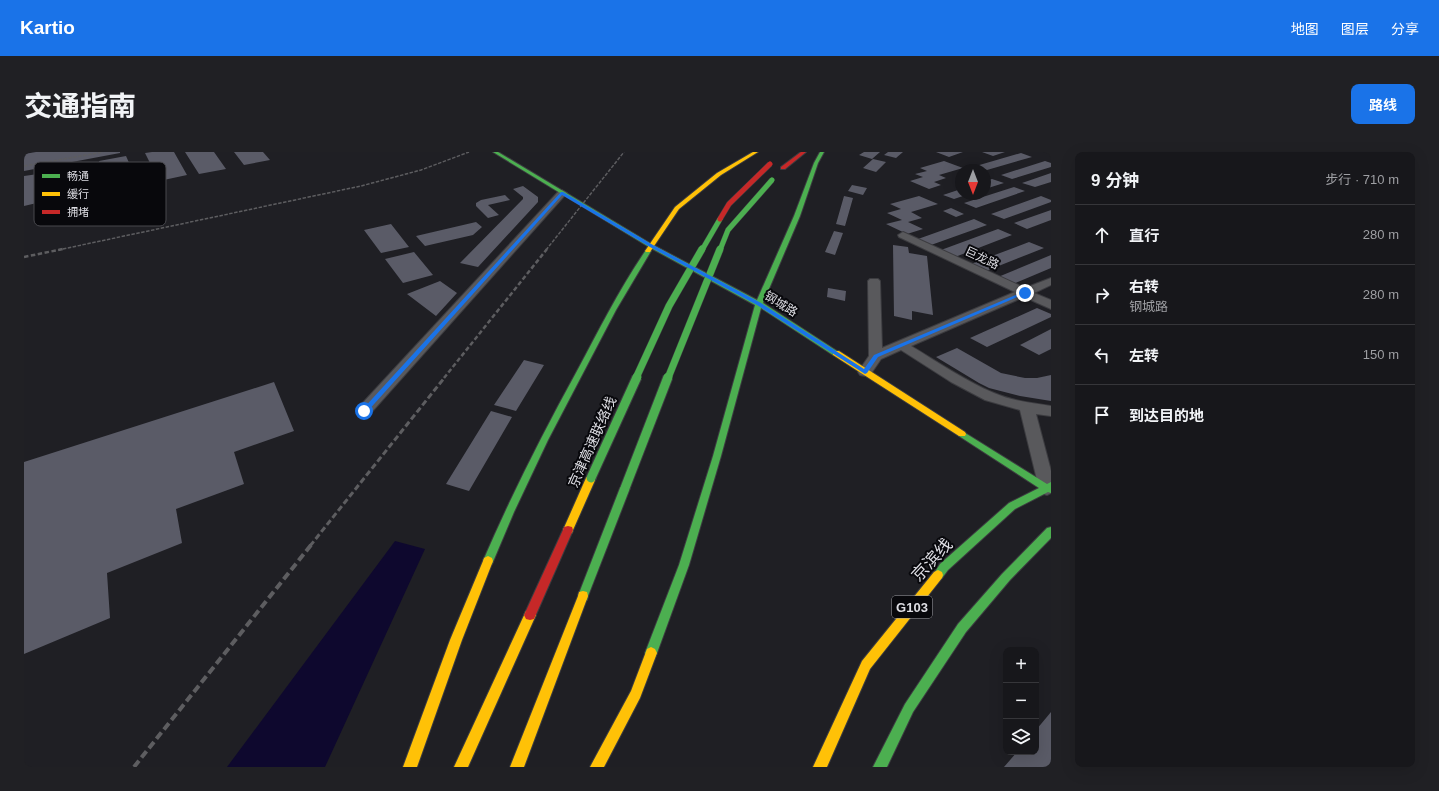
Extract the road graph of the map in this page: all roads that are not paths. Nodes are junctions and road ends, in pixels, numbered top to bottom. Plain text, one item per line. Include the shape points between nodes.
1 (495, 152) edge
2 (756, 152) edge
3 (804, 152) edge
4 (822, 152) edge
5 (779, 156) dead end
6 (562, 193) junction
7 (903, 235) dead end
8 (651, 246) junction
9 (874, 281) dead end
10 (1051, 281) edge
11 (1025, 293) junction
12 (759, 304) junction
13 (1051, 305) edge
14 (903, 346) junction
15 (876, 356) junction
16 (865, 372) junction
17 (1027, 407) junction
18 (364, 411) dead end
19 (1051, 411) edge
20 (1050, 489) edge
21 (1051, 531) edge
22 (410, 767) edge
23 (462, 767) edge
24 (517, 767) edge
25 (597, 767) edge
26 (820, 767) edge
27 (880, 767) edge

1 - 6 main road, 钢城路
2 - 8 main road via 719,174 677,208
3 - 24 main road, bridge via 783,168 728,230 694,311
4 - 12 main road
5 - 23 main road, 京津高速联络线, bridge via 729,204 672,299
6 - 8 main road, 钢城路
6 - 18 street
7 - 11 street, 巨龙路
8 - 12 main road, 钢城路
8 - 22 main road via 605,323 507,515 456,640
9 - 15 street
10 - 11 street
11 - 13 street, 巨龙路
11 - 14 street
12 - 16 main road, 钢城路
12 - 25 main road via 718,456 684,565 636,694
14 - 15 street
14 - 17 street via 990,398
15 - 16 street
16 - 20 main road, 钢城路
17 - 19 street
17 - 20 street
20 - 26 main road, 京滨线 / G103 via 1012,506 944,567 866,665
21 - 27 main road via 1006,577 962,628 909,708

